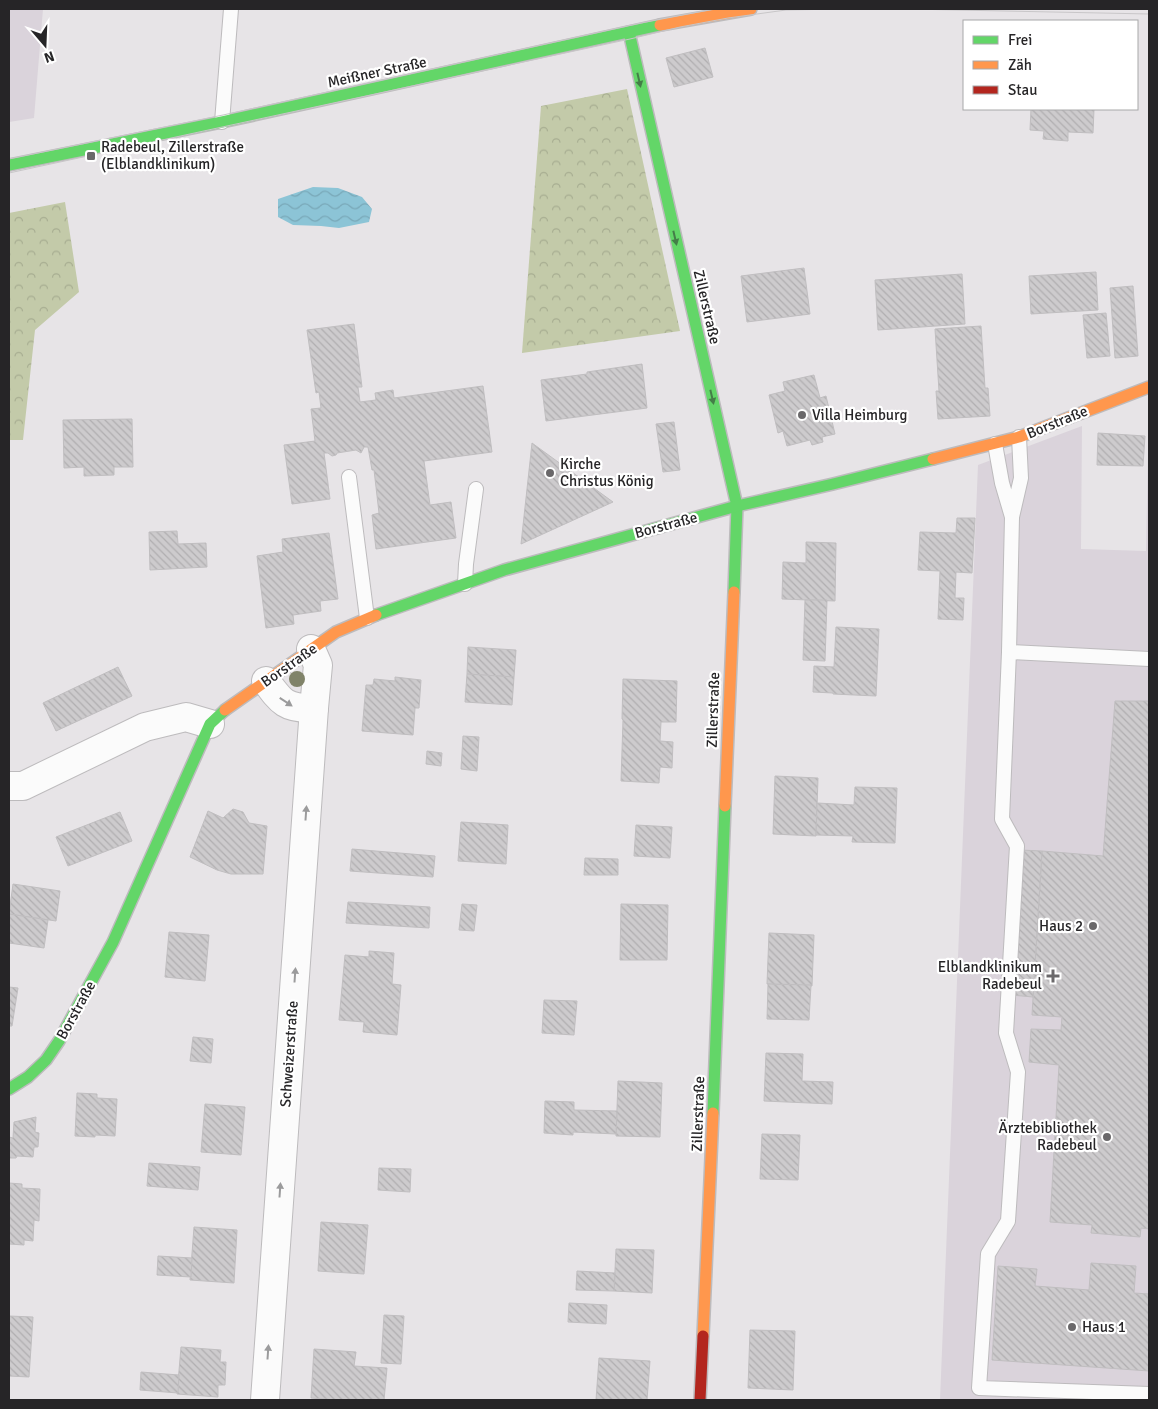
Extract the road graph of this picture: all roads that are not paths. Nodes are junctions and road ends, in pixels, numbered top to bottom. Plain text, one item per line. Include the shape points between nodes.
1 (231, 9) edge
2 (751, 9) edge
3 (629, 32) junction
4 (222, 122) junction
5 (9, 165) edge
6 (1149, 387) edge
7 (1019, 437) junction
8 (995, 444) junction
9 (349, 477) dead end
10 (476, 489) dead end
11 (736, 506) junction
12 (1012, 517) junction
13 (465, 584) junction
14 (367, 618) junction
15 (311, 649) junction
16 (1009, 652) junction
17 (1149, 659) edge
18 (266, 681) junction
19 (314, 708) junction
20 (210, 724) junction
21 (9, 786) edge
22 (9, 1089) edge
23 (1149, 1394) edge
24 (265, 1400) edge
25 (700, 1400) edge

1 - 4 lane
2 - 3 street, Meißner Straße
3 - 4 street, Meißner Straße
3 -> 11 street, Zillerstraße
4 - 5 street, Meißner Straße
6 - 7 street, Borstraße
7 - 8 street, Borstraße
7 - 12 lane via 1021,478
8 - 11 street, Borstraße
8 - 12 lane
9 - 14 lane
10 - 13 lane
11 - 13 street, Borstraße via 504,570
11 - 25 street, Zillerstraße
12 - 16 lane
13 - 14 street, Borstraße
14 - 15 street, Borstraße via 336,632
15 - 18 street, Borstraße
15 - 19 street, Schweizerstraße via 318,665
16 - 17 lane
16 - 23 lane via 1002,819 1017,846 1006,1033 1018,1072 1008,1221 988,1254 979,1388
18 -> 19 street via 290,706
18 - 20 street, Borstraße
24 -> 19 street, Schweizerstraße
20 - 21 street via 186,716 145,727 23,786
20 - 22 street, Borstraße via 113,942 59,1041 46,1060

